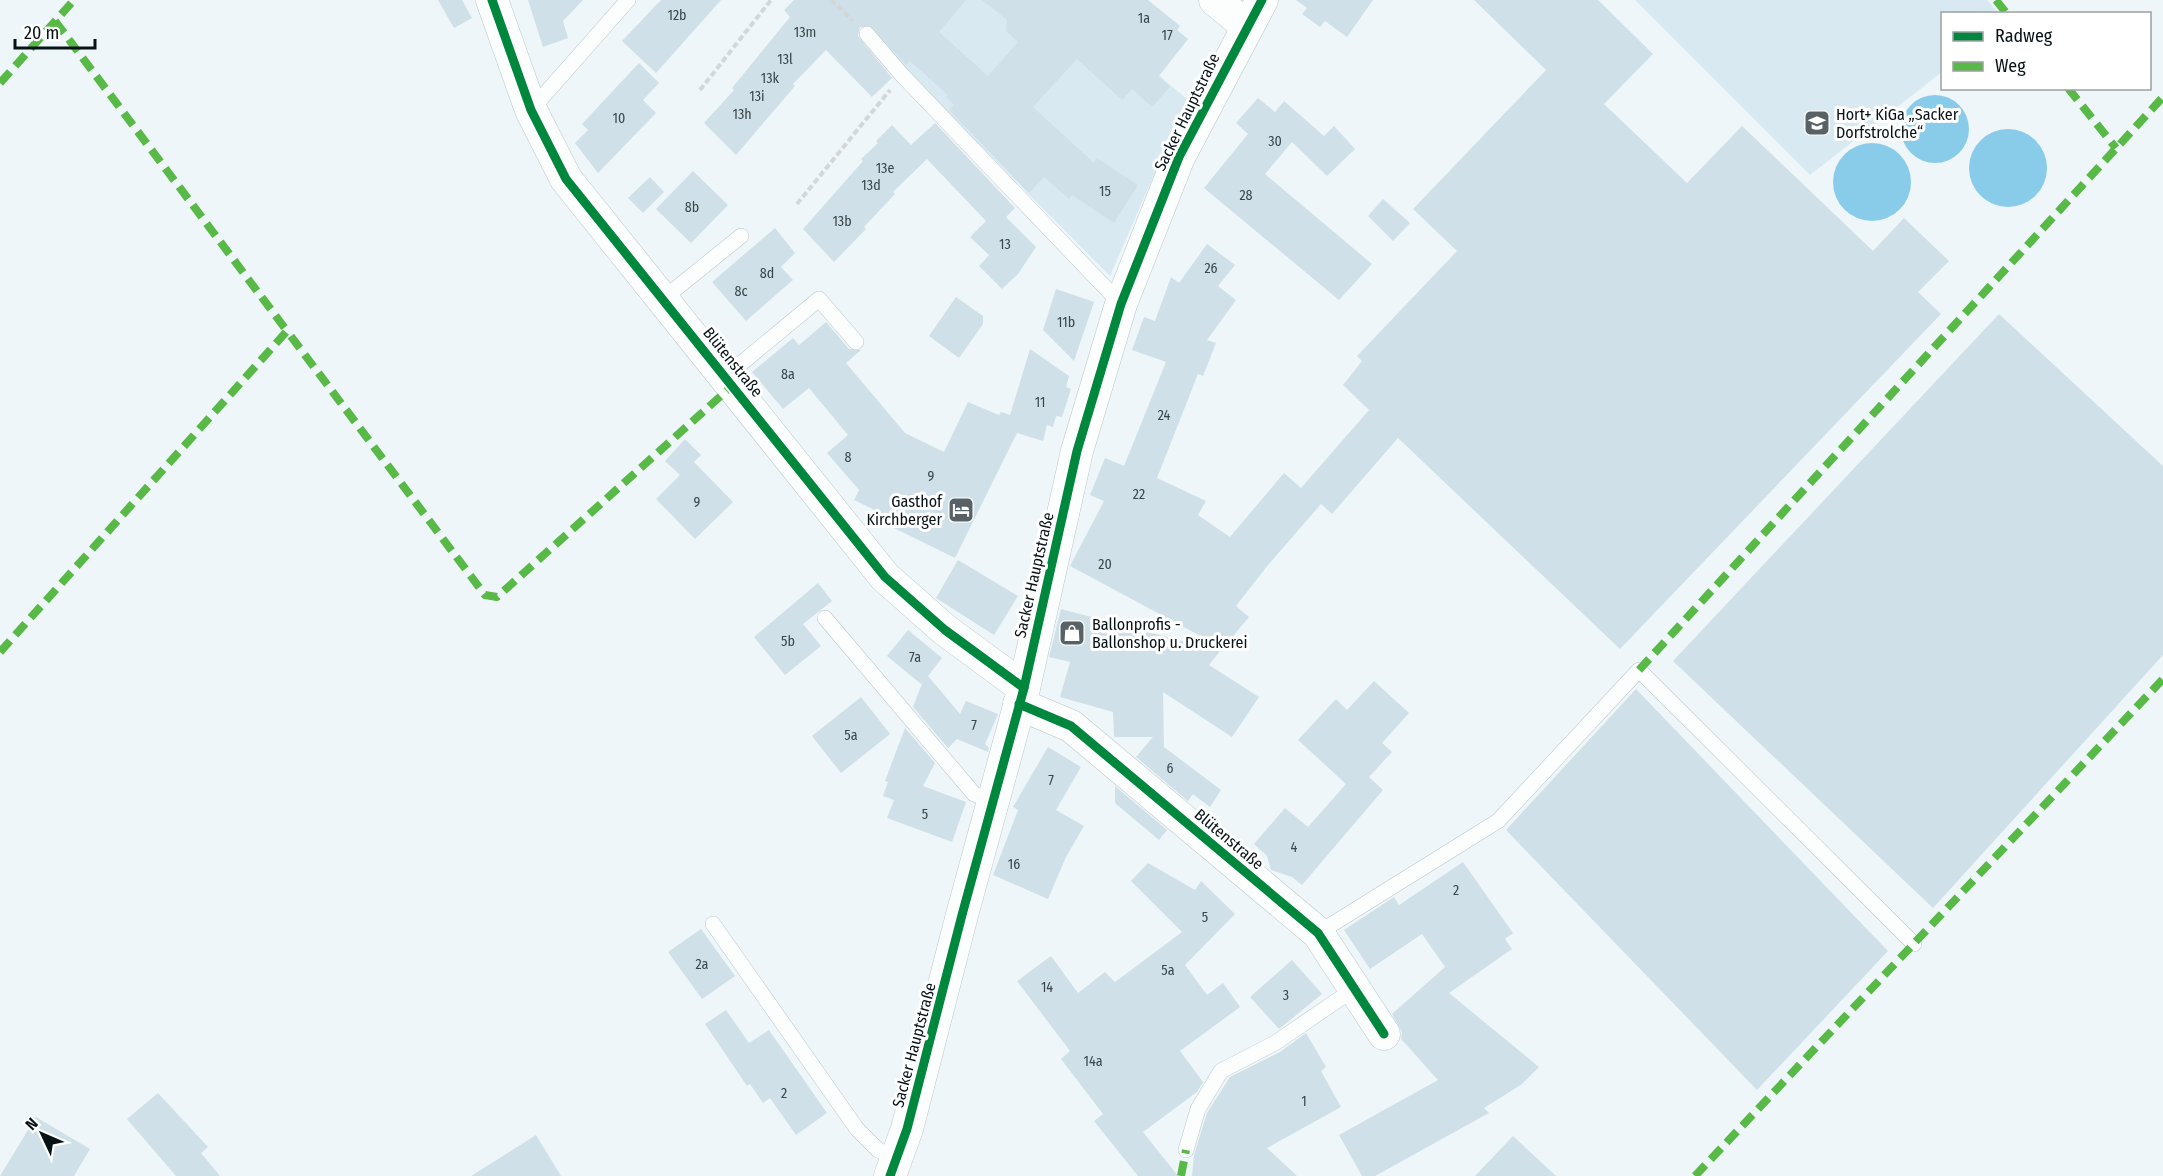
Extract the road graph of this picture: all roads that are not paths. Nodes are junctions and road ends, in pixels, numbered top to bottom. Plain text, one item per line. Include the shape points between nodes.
1 (492, 0) edge
2 (628, 0) edge
3 (1215, 0) edge
4 (1254, 13) edge
5 (867, 34) road end
6 (531, 110) junction
7 (741, 236) dead end
8 (663, 299) junction
9 (1121, 304) junction
10 (856, 342) dead end
11 (726, 376) junction
12 (825, 618) dead end
13 (1022, 696) junction
14 (993, 801) junction
15 (713, 924) dead end
16 (1318, 933) junction
17 (1914, 944) dead end
18 (1354, 988) junction
19 (1384, 1034) dead end
20 (1186, 1150) dead end
21 (894, 1167) edge

1 - 6 street, Blütenstraße
2 - 6 lane
3 - 4 street
4 - 9 street, Sacker Hauptstraße via 1179,157
5 - 9 lane
6 - 8 street, Blütenstraße via 566,178
7 - 8 lane
8 - 11 street, Blütenstraße
9 - 13 street, Sacker Hauptstraße via 1077,451
10 - 11 lane via 819,299
11 - 13 street, Blütenstraße via 885,577
12 - 14 lane via 974,794
13 - 14 street, Sacker Hauptstraße
13 - 16 street, Blütenstraße via 1071,726
14 - 21 street, Sacker Hauptstraße
15 - 21 lane via 857,1129
16 - 17 lane via 1498,822 1639,670
16 - 18 street, Blütenstraße
18 - 19 street, Blütenstraße
18 - 20 lane via 1275,1043 1221,1071 1198,1109

